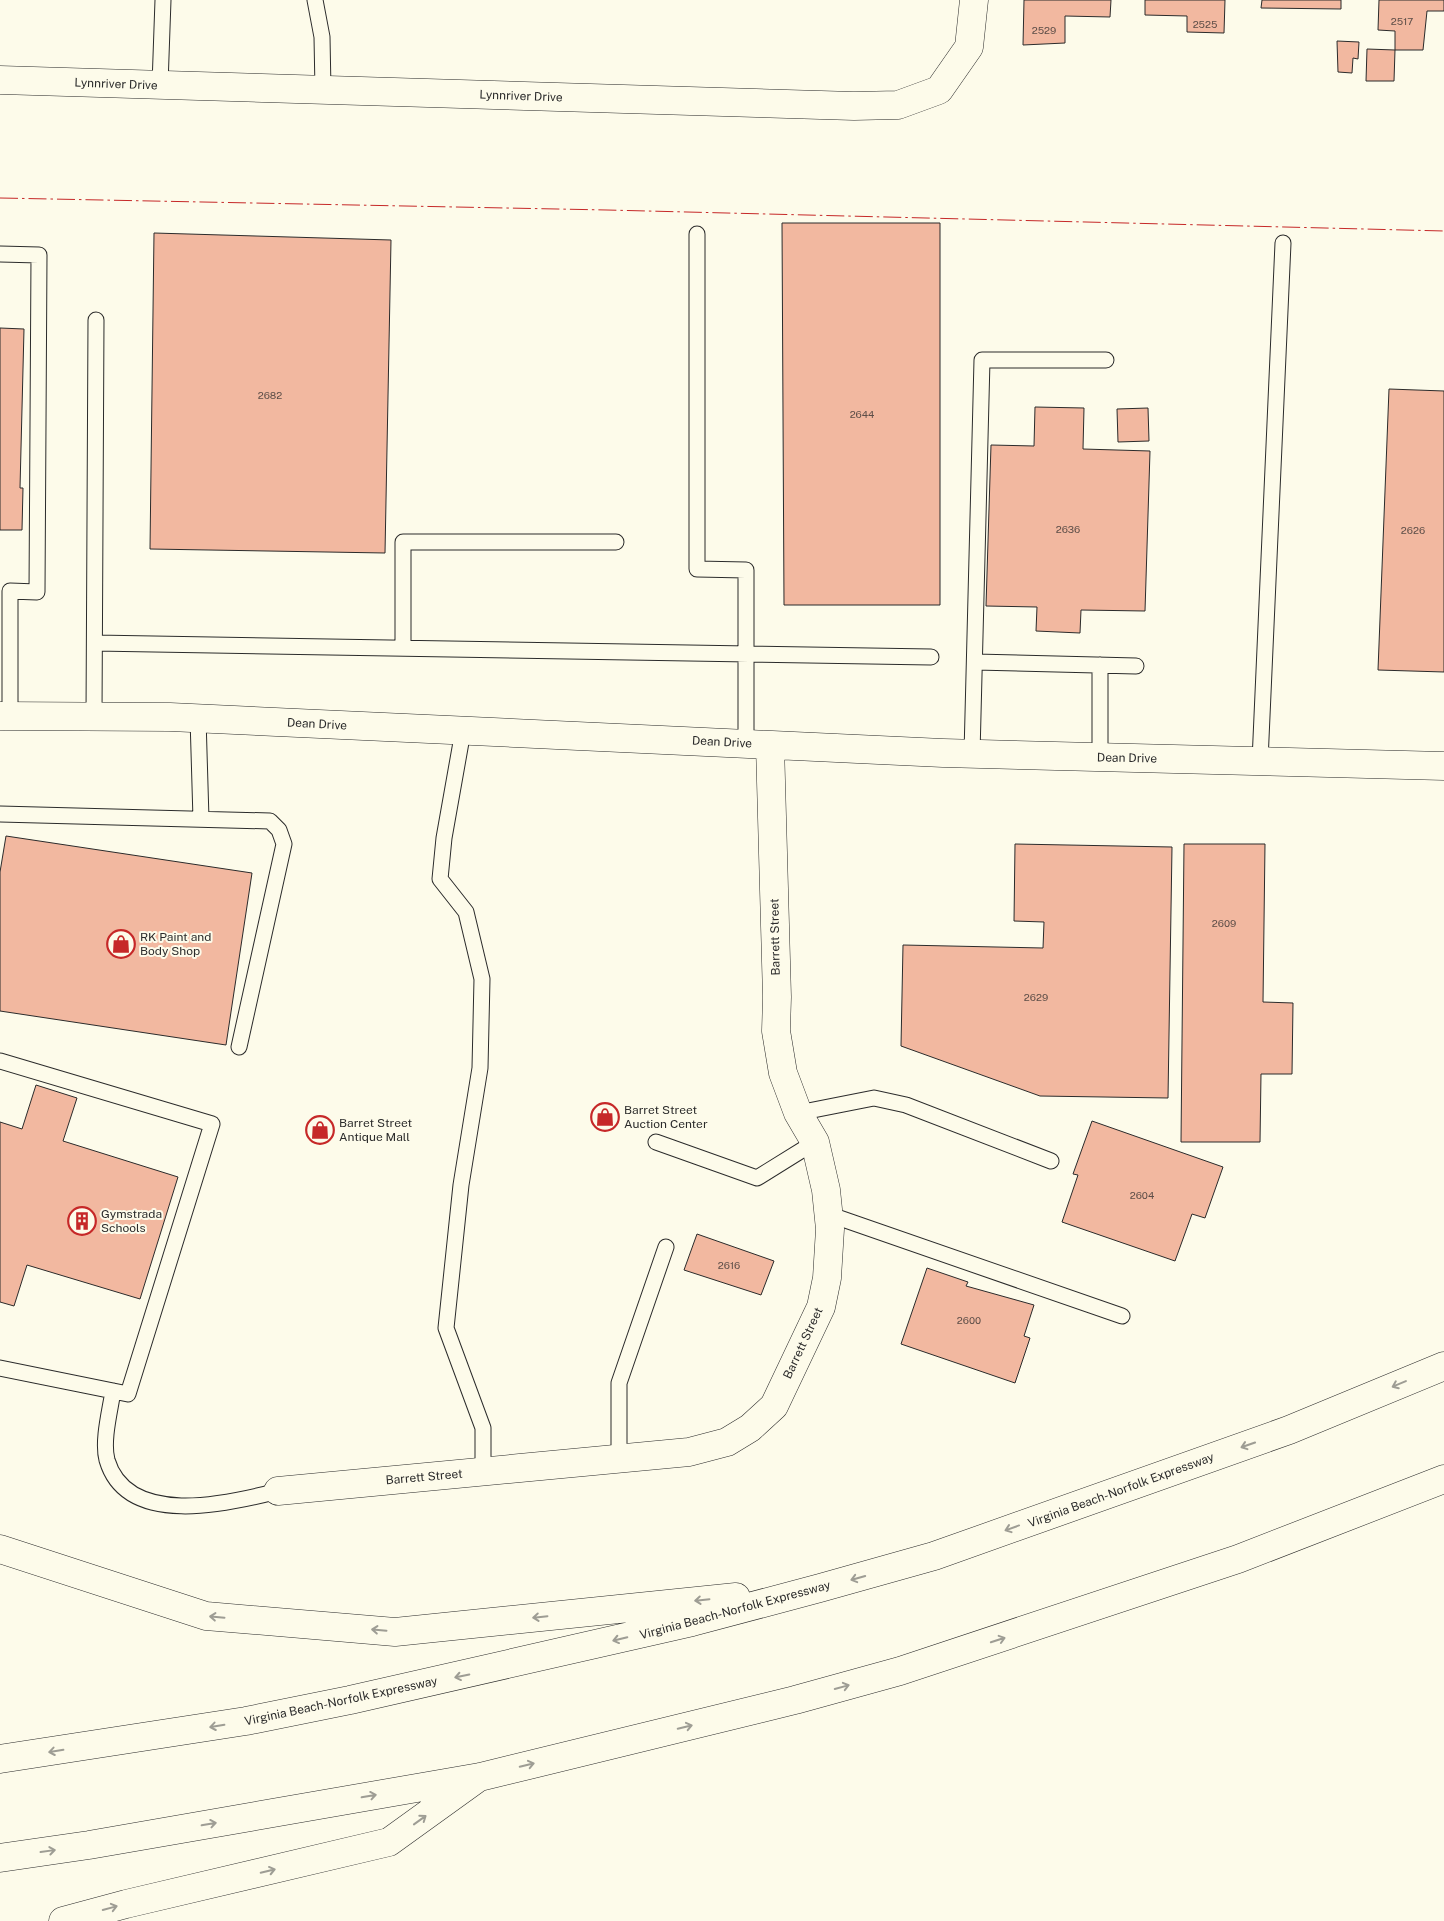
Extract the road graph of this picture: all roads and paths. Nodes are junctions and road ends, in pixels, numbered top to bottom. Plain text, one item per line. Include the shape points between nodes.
1 (163, 0) edge
2 (315, 0) edge
3 (974, 0) edge
4 (0, 80) edge
5 (160, 85) junction
6 (323, 90) junction
7 (698, 234) dead end
8 (1282, 243) dead end
9 (0, 254) edge
10 (96, 320) dead end
11 (1106, 360) dead end
12 (616, 542) dead end
13 (5, 591) edge
14 (95, 643) junction
15 (403, 648) junction
16 (745, 653) junction
17 (931, 657) dead end
18 (975, 662) junction
19 (1100, 665) junction
20 (1136, 666) dead end
21 (5, 716) edge
22 (94, 716) junction
23 (198, 718) junction
24 (462, 731) junction
25 (758, 744) junction
26 (972, 754) junction
27 (1100, 757) junction
28 (1260, 761) junction
29 (1444, 766) edge
30 (0, 814) edge
31 (200, 819) junction
32 (239, 1047) dead end
33 (0, 1062) edge
34 (798, 1113) junction
35 (656, 1142) dead end
36 (815, 1142) junction
37 (1051, 1161) dead end
38 (828, 1214) junction
39 (666, 1247) dead end
40 (1122, 1316) dead end
41 (1444, 1366) edge
42 (0, 1368) edge
43 (113, 1391) junction
44 (619, 1459) junction
45 (483, 1472) junction
46 (1444, 1479) edge
47 (278, 1491) joint
48 (0, 1550) edge
49 (820, 1588) junction
50 (0, 1759) edge
51 (480, 1777) junction
52 (0, 1858) edge
53 (63, 1921) edge

1 - 5 lane
2 - 6 lane via 322,37
3 - 6 main road, Lynnriver Drive via 969,47 939,90 898,104 854,106
4 - 5 main road, Lynnriver Drive
5 - 6 main road, Lynnriver Drive
7 - 16 lane via 697,569 746,570
8 - 28 lane
9 - 13 lane via 40,255 37,592
10 - 14 lane
11 - 18 lane via 982,360
12 - 15 lane via 403,542
13 - 21 lane
14 - 15 lane
14 - 22 lane
15 - 16 lane
16 - 17 lane
16 - 25 lane
18 - 19 lane
18 - 26 lane
19 - 20 lane
19 - 27 lane
21 - 22 main road, Dean Drive
22 - 23 main road, Dean Drive
23 - 24 main road, Dean Drive
23 - 31 lane
24 - 25 main road, Dean Drive
24 - 45 lane via 440,879 466,912 482,979 480,1068 461,1185 446,1328 483,1428
25 - 26 main road, Dean Drive
25 - 34 main road, Barrett Street via 777,997 776,1031 783,1073
26 - 27 main road, Dean Drive
27 - 28 main road, Dean Drive
28 - 29 main road, Dean Drive
30 - 31 lane
31 - 32 lane via 270,821 284,844
33 - 43 lane via 212,1124 128,1394
34 - 36 main road, Barrett Street
34 - 37 lane via 874,1098 906,1105
35 - 36 lane via 757,1178
36 - 38 main road, Barrett Street
38 - 40 lane
38 - 44 main road, Barrett Street via 827,1278 821,1307 774,1406 750,1428 727,1442 689,1452
39 - 44 lane via 619,1383
41 -> 49 main road, Virginia Beach-Norfolk Expressway via 1289,1430 934,1556
42 - 43 lane
43 - 47 lane via 106,1433 106,1458 114,1478 133,1494 156,1504 192,1506 240,1501
44 - 45 main road, Barrett Street
45 - 47 main road, Barrett Street
51 -> 46 main road via 900,1671 1238,1559
49 -> 48 main road via 395,1632 206,1616
49 -> 50 main road, Virginia Beach-Norfolk Expressway via 692,1622 350,1700 246,1721
52 -> 51 main road
53 -> 51 main road via 389,1842

